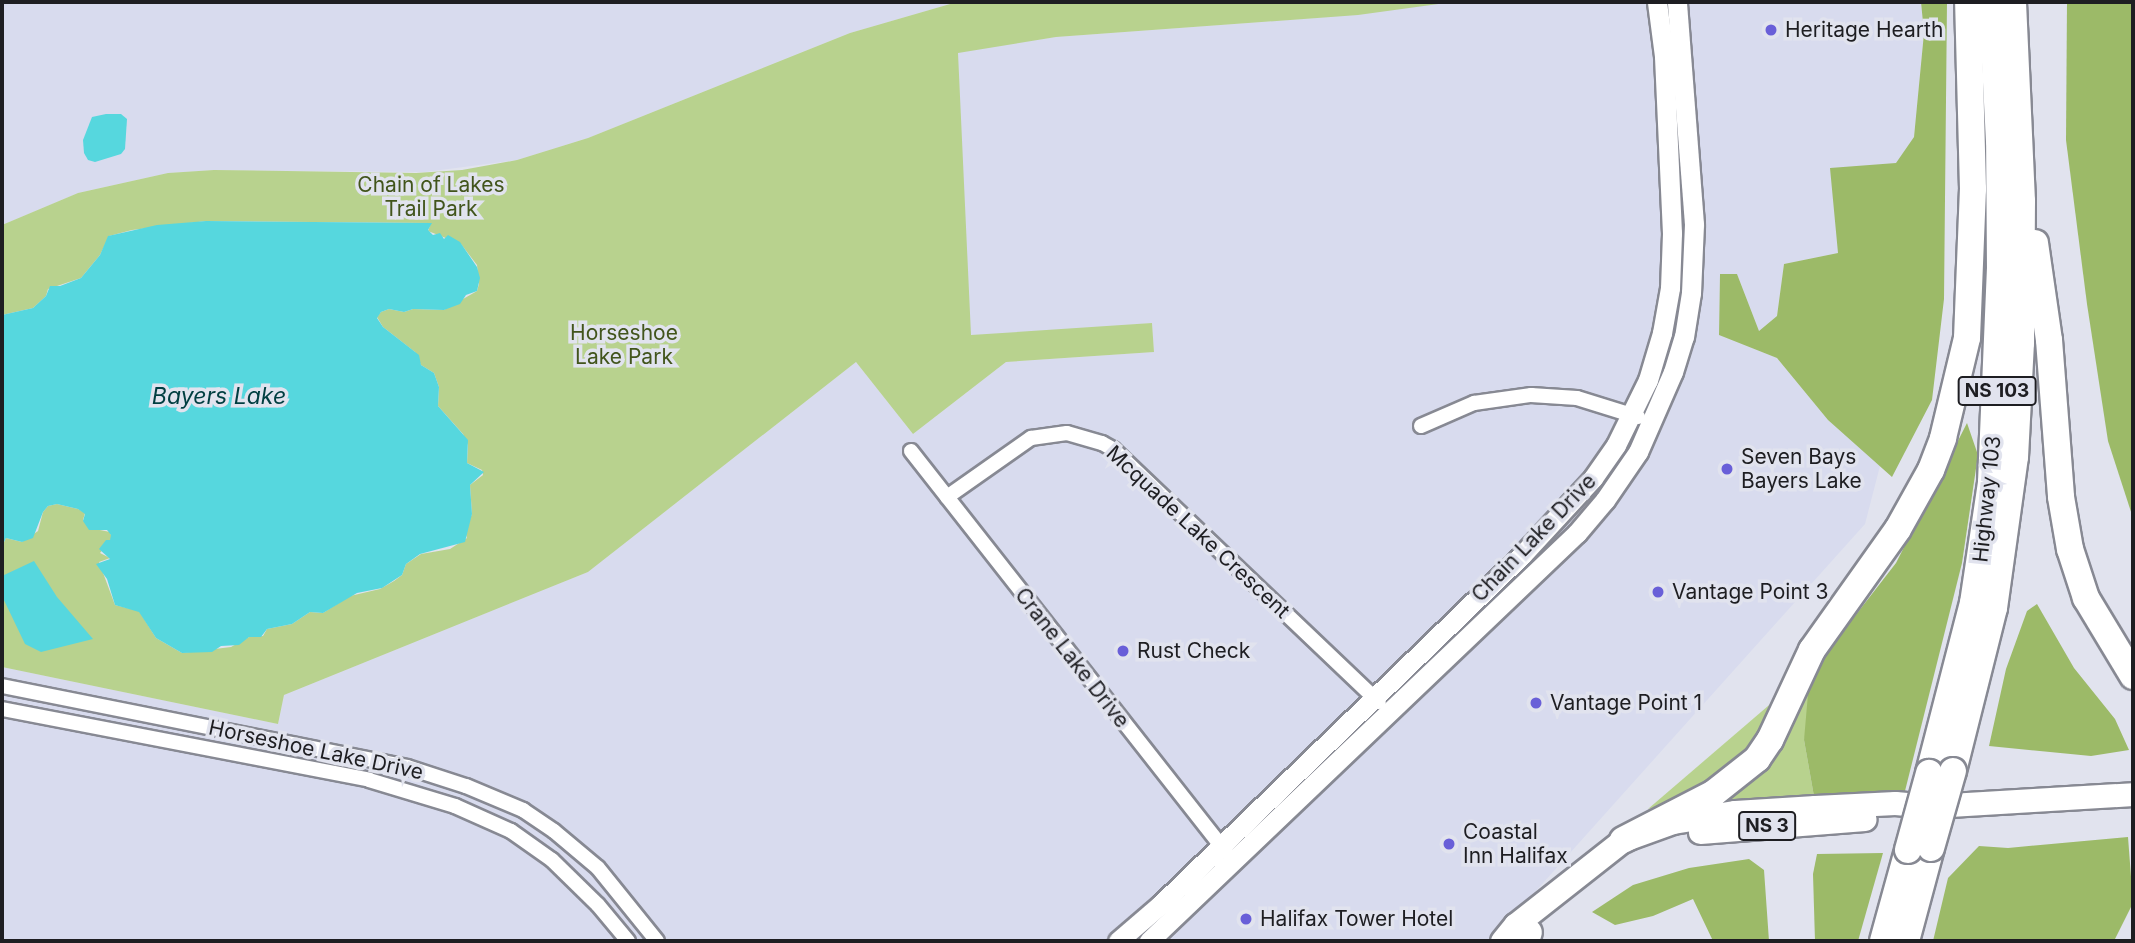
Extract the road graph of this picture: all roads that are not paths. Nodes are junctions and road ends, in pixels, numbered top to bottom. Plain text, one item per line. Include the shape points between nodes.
1 (1657, 2) edge
2 (1677, 2) edge
3 (1968, 2) edge
4 (1992, 2) edge
5 (2013, 2) edge
6 (2020, 141) junction
7 (1632, 415) junction
8 (1652, 423) junction
9 (1421, 426) dead end
10 (911, 451) dead end
11 (947, 497) junction
12 (2133, 676) edge
13 (2, 686) edge
14 (1373, 698) junction
15 (2, 709) edge
16 (1392, 711) junction
17 (1941, 772) junction
18 (2133, 794) edge
19 (1221, 847) junction
20 (1614, 849) junction
21 (1920, 849) junction
22 (1234, 863) junction
23 (1542, 906) junction
24 (1155, 933) edge
25 (1526, 938) edge
26 (1127, 939) edge
27 (628, 941) edge
28 (657, 941) edge
29 (1502, 941) edge
30 (1883, 941) edge
31 (1906, 941) edge

1 - 7 street, Chain Lake Drive via 1664,56 1670,288 1662,333
2 - 8 street, Chain Lake Drive via 1694,224 1691,293 1684,337
3 - 20 highway via 1973,189 1967,338 1931,470 1898,529 1812,650 1757,759 1714,793
4 - 17 highway, Highway 103 / NS 103 via 2000,216 1992,468 1973,603
5 - 6 highway, Highway 103 / NS 103
6 - 12 highway via 2049,340 2070,549 2086,598
6 - 17 highway, Highway 103 / NS 103 via 2021,343 2011,495 1994,608
7 - 8 street
7 - 9 street via 1577,398 1531,394 1474,403
7 - 14 street, Chain Lake Drive via 1593,478 1564,512
8 - 16 street, Chain Lake Drive via 1623,476 1577,533
10 - 11 street, Crane Lake Drive
11 - 14 street, Mcquade Lake Crescent via 1031,439 1067,433 1102,443
11 - 19 street, Crane Lake Drive
13 - 28 street, Horseshoe Lake Drive via 347,754 466,786 523,810 554,831 598,868
14 - 16 street, Mcquade Lake Crescent
14 - 19 street, Chain Lake Drive
15 - 27 street, Horseshoe Lake Drive via 369,779 455,806 511,831 552,860
16 - 22 street, Chain Lake Drive
17 - 21 highway, Highway 103 / NS 103, bridge
18 - 20 main road, NS 3 via 1735,812 1673,822
19 - 22 street, Crane Lake Drive
19 - 24 street, Chain Lake Drive
20 - 23 main road, NS 3
21 - 30 highway, Highway 103 / NS 103
21 - 31 highway, Highway 103 / NS 103
22 - 24 street, Chain Lake Drive
23 - 25 main road, NS 3
23 - 29 main road, NS 3
24 - 26 street, Chain Lake Drive

